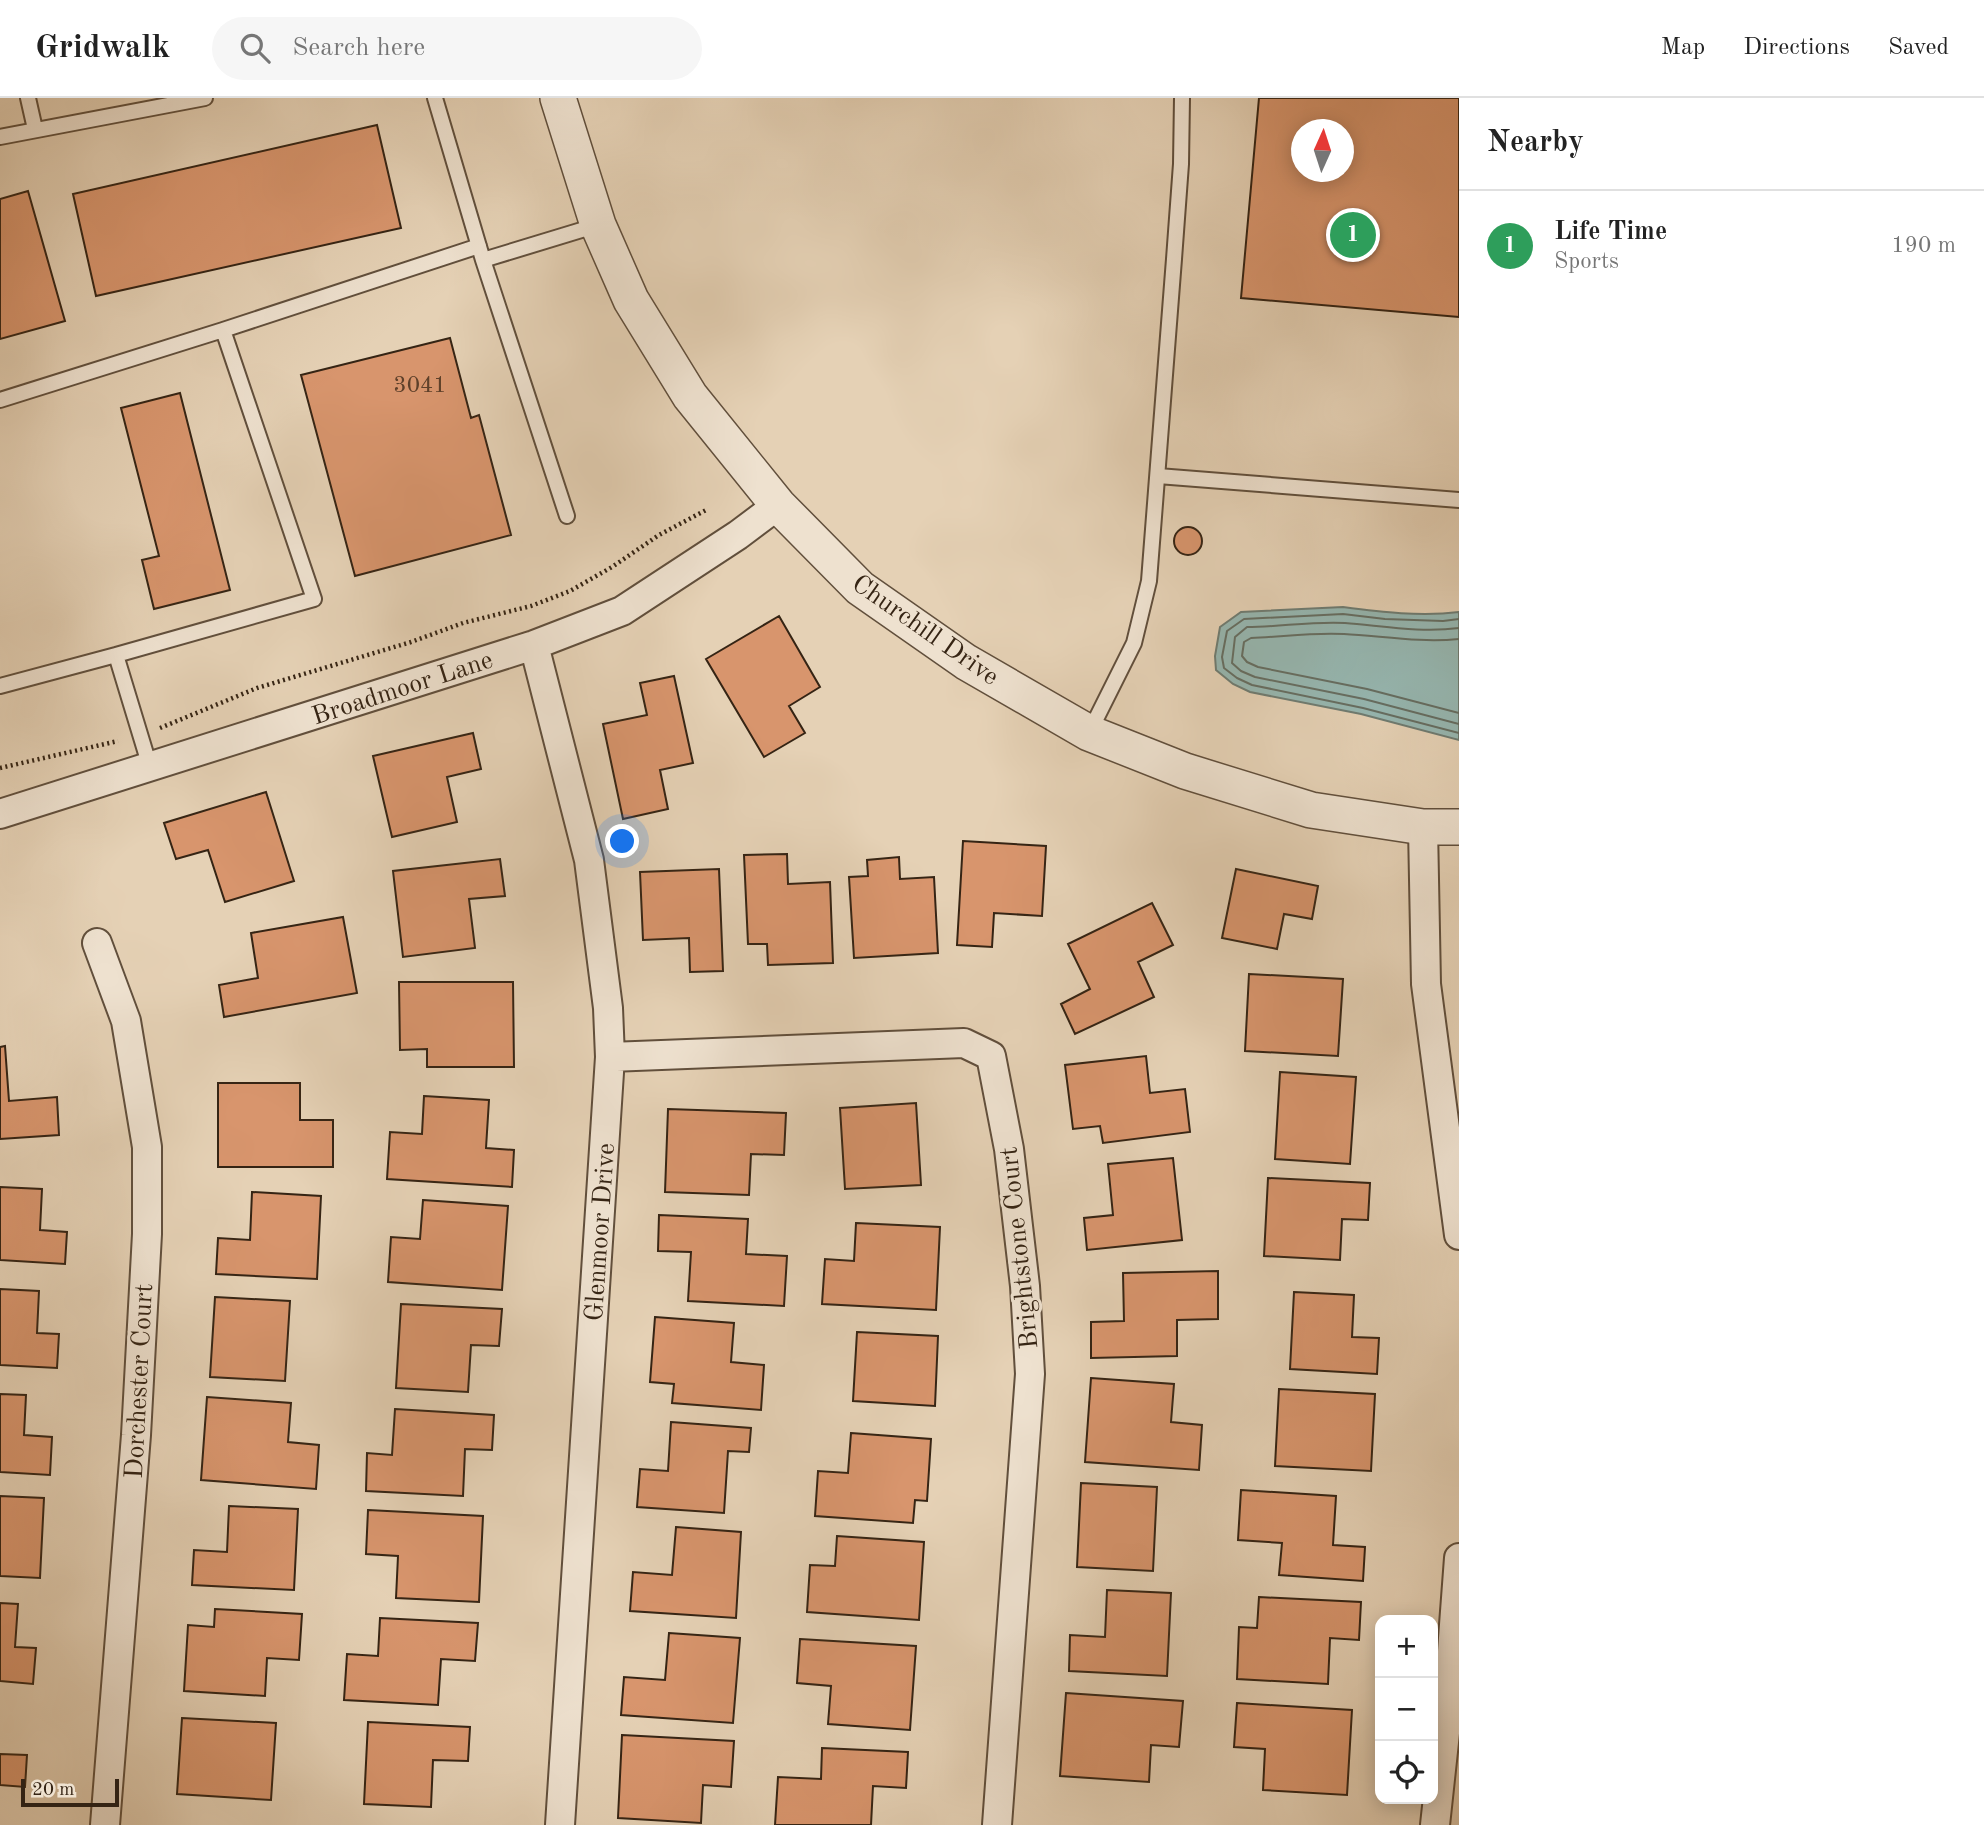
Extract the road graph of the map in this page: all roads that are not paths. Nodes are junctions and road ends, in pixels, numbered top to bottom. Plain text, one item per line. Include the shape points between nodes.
1 (28, 98) edge
2 (205, 98) edge
3 (435, 98) edge
4 (558, 98) edge
5 (1182, 98) edge
6 (34, 128) junction
7 (0, 137) edge
8 (598, 225) junction
9 (481, 253) junction
10 (223, 330) junction
11 (0, 400) edge
12 (1158, 475) junction
13 (1459, 500) edge
14 (778, 505) junction
15 (567, 516) dead end
16 (534, 645) junction
17 (116, 655) junction
18 (0, 686) edge
19 (1089, 733) junction
20 (150, 768) junction
21 (0, 814) edge
22 (1423, 827) junction
23 (1459, 827) edge
24 (97, 943) dead end
25 (610, 1057) junction
26 (1459, 1235) edge
27 (1459, 1558) edge
28 (105, 1825) edge
29 (560, 1825) edge
30 (997, 1825) edge
31 (1434, 1825) edge

1 - 6 lane
2 - 6 lane
3 - 9 lane
4 - 8 street, Churchill Drive
5 - 12 lane
6 - 7 lane
8 - 9 lane
8 - 14 street, Churchill Drive via 631,300 690,396
9 - 10 lane
9 - 15 lane
10 - 11 lane
10 - 17 lane via 314,598
12 - 13 lane
12 - 19 lane via 1149,581 1133,643
14 - 16 street, Broadmoor Lane via 622,611
14 - 19 street, Churchill Drive via 860,589 966,662
16 - 20 street, Broadmoor Lane
16 - 25 street, Glenmoor Drive via 589,860
17 - 18 lane
17 - 20 lane
19 - 22 street, Churchill Drive via 1185,771 1311,810
20 - 21 street, Broadmoor Lane
22 - 23 street, Churchill Drive
22 - 26 street via 1426,984
24 - 28 street, Dorchester Court via 126,1021 147,1147 136,1435
25 - 29 street, Glenmoor Drive
25 - 30 street, Brightstone Court via 964,1043 991,1056 1009,1149 1030,1374
27 - 31 street

